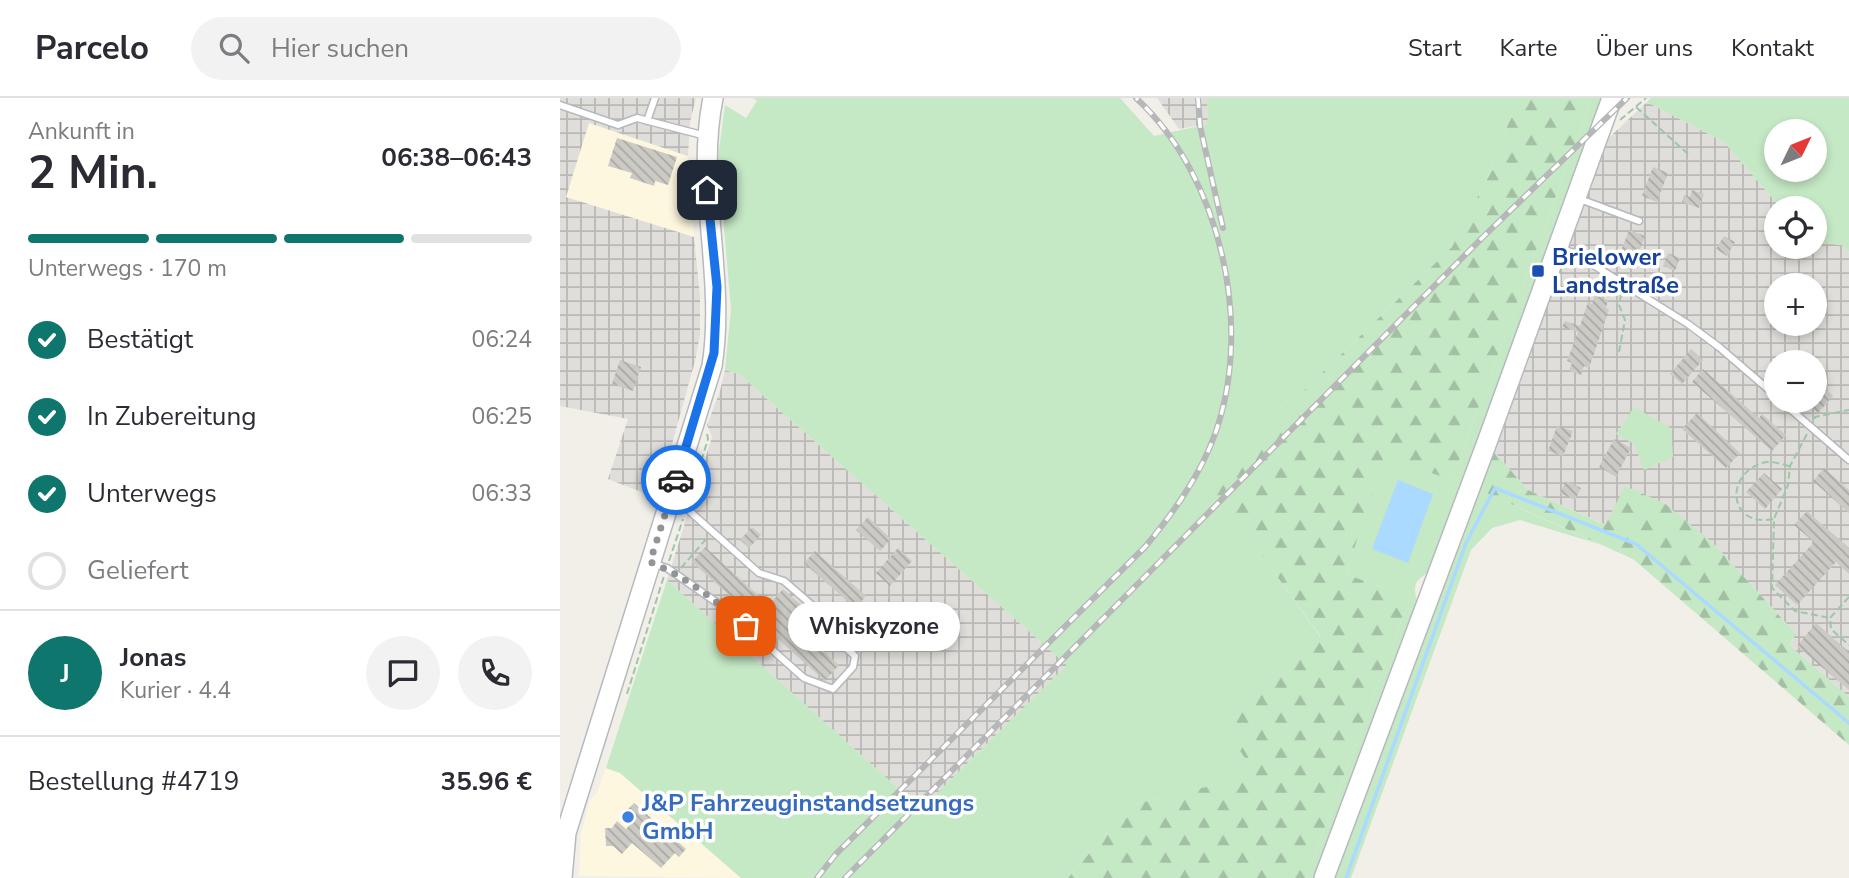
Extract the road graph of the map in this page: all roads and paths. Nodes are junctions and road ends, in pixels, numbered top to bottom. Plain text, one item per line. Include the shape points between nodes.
1 (655, 98) edge
2 (713, 98) edge
3 (1612, 98) edge
4 (560, 105) edge
5 (1636, 107) dead end
6 (647, 121) junction
7 (707, 136) junction
8 (1688, 154) dead end
9 (1576, 197) junction
10 (1639, 221) dead end
11 (1557, 247) junction
12 (1623, 283) junction
13 (1619, 352) dead end
14 (1764, 386) edge
15 (1849, 410) edge
16 (1795, 413) edge
17 (1811, 426) junction
18 (1849, 460) edge
19 (1790, 466) junction
20 (670, 501) junction
21 (1774, 519) junction
22 (713, 532) junction
23 (650, 562) junction
24 (675, 574) junction
25 (1849, 597) edge
26 (1830, 618) junction
27 (1849, 645) edge
28 (562, 878) edge
29 (1324, 878) edge

1 - 6 lane
2 - 7 main road
3 - 9 main road
4 - 6 lane via 618,125 637,118
5 - 8 path
6 - 7 lane
7 - 20 main road via 707,190 717,287 714,353
9 - 10 lane
9 - 11 main road
11 - 12 lane
11 - 29 main road
12 - 13 path via 1619,305 1625,320
12 - 14 lane via 1719,347
15 - 17 path via 1815,417
16 - 17 lane
17 - 18 lane
17 - 19 path
19 - 21 path via 1788,485
19 - 21 path via 1762,463 1748,471 1735,493 1741,510 1764,521
20 - 22 lane via 686,508
20 - 23 main road
21 - 26 path via 1772,588 1795,611
22 - 24 path
22 - 24 lane via 759,573 784,581 814,607 824,628 855,656 853,667 833,689 804,678 726,609
23 - 24 lane
23 - 28 main road via 566,833
25 - 26 path
26 - 27 path via 1831,629

